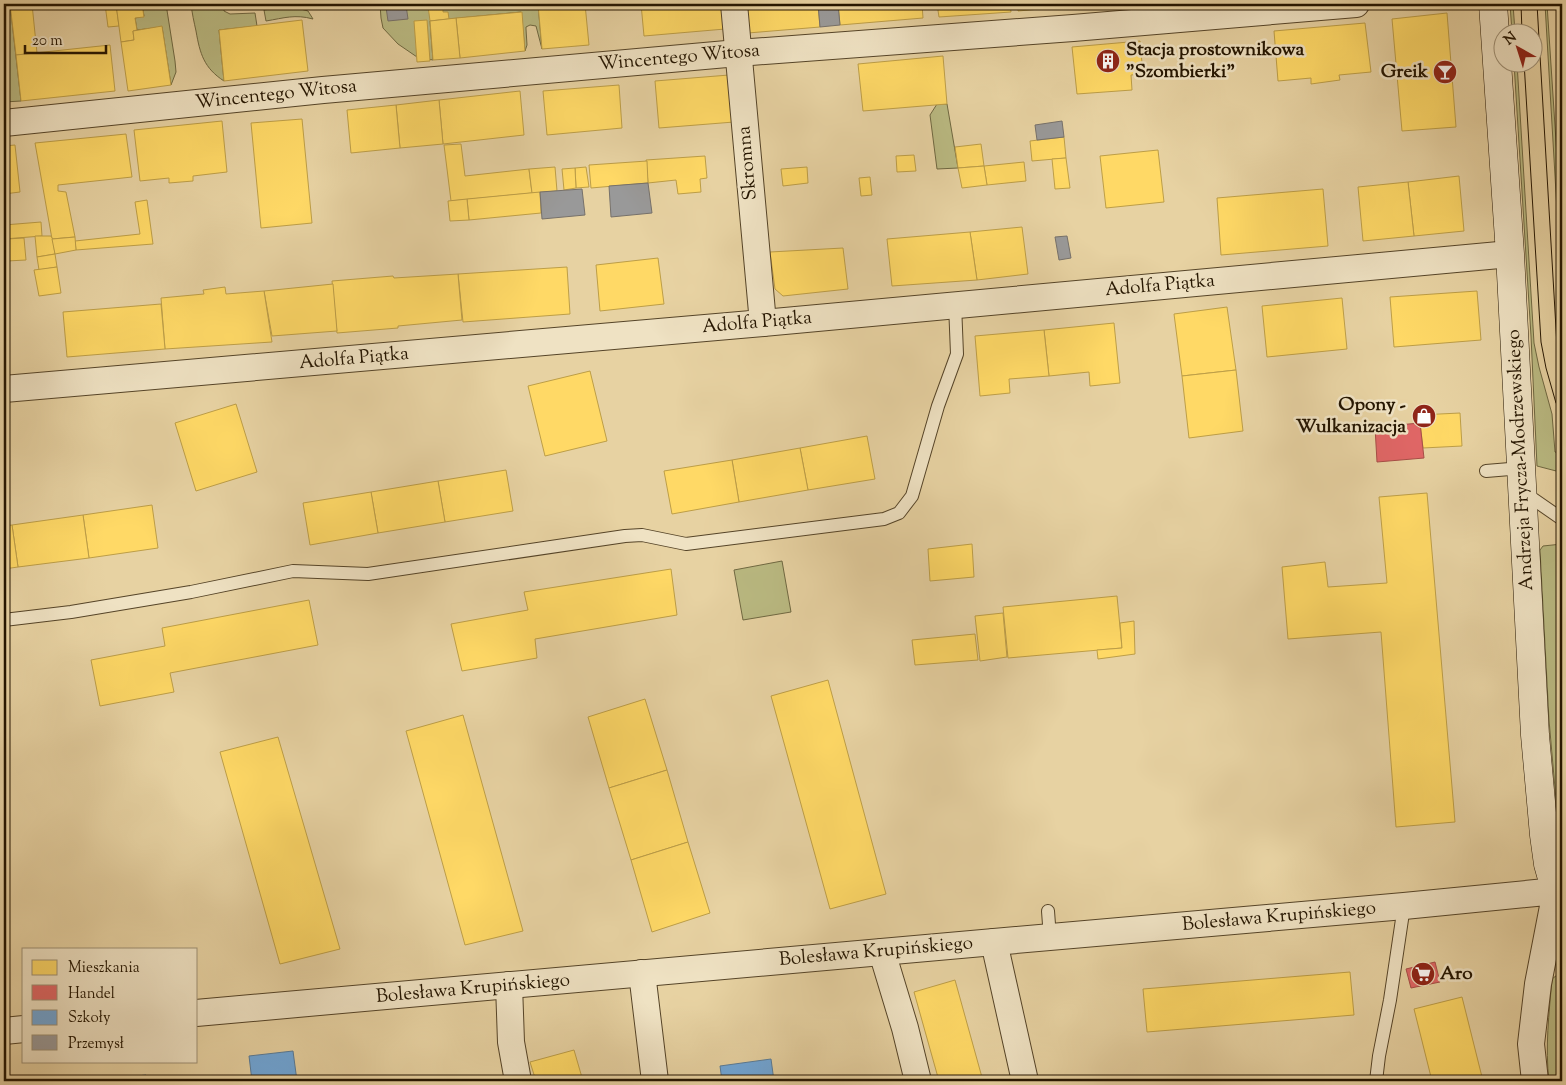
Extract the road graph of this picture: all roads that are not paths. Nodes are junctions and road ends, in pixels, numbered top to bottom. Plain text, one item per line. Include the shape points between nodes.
1 (734, 4) edge
2 (1356, 4) edge
3 (1493, 4) edge
4 (738, 53) junction
5 (4, 123) edge
6 (1510, 254) junction
7 (955, 304) junction
8 (763, 323) junction
9 (4, 389) edge
10 (1486, 471) dead end
11 (1523, 480) junction
12 (1562, 519) edge
13 (4, 620) edge
14 (1559, 903) edge
15 (1404, 906) junction
16 (1048, 912) dead end
17 (1050, 938) junction
18 (994, 942) junction
19 (882, 952) junction
20 (642, 973) junction
21 (509, 985) junction
22 (198, 1013) edge
23 (22, 1029) edge
24 (4, 1031) edge
25 (518, 1081) edge
26 (655, 1081) edge
27 (918, 1081) edge
28 (1025, 1081) edge
29 (1376, 1081) edge
30 (1536, 1081) edge

1 - 4 street, Skromna
2 - 4 street, Wincentego Witosa
3 - 6 main road, Andrzeja Frycza-Modrzewskiego
4 - 5 street, Wincentego Witosa via 323,90
4 - 8 street, Skromna
6 - 7 street, Adolfa Piątka
6 - 11 main road, Andrzeja Frycza-Modrzewskiego
7 - 8 street, Adolfa Piątka
7 - 13 lane via 957,354 912,496 898,513 884,519 686,544 642,535 625,536 368,574 293,571 191,592
8 - 9 street, Adolfa Piątka
10 - 11 lane
11 - 12 lane
11 - 14 main road, Andrzeja Frycza-Modrzewskiego via 1535,735 1548,864
14 - 15 street, Bolesława Krupińskiego
14 - 30 street via 1538,984 1531,1044
15 - 17 street, Bolesława Krupińskiego
15 - 29 lane
16 - 17 lane
17 - 18 street, Bolesława Krupińskiego
18 - 19 street, Bolesława Krupińskiego
18 - 28 street
19 - 20 street, Bolesława Krupińskiego
19 - 27 street
20 - 21 street, Bolesława Krupińskiego
20 - 26 street
21 - 22 street, Bolesława Krupińskiego
21 - 25 street via 511,1042
23 - 24 street

